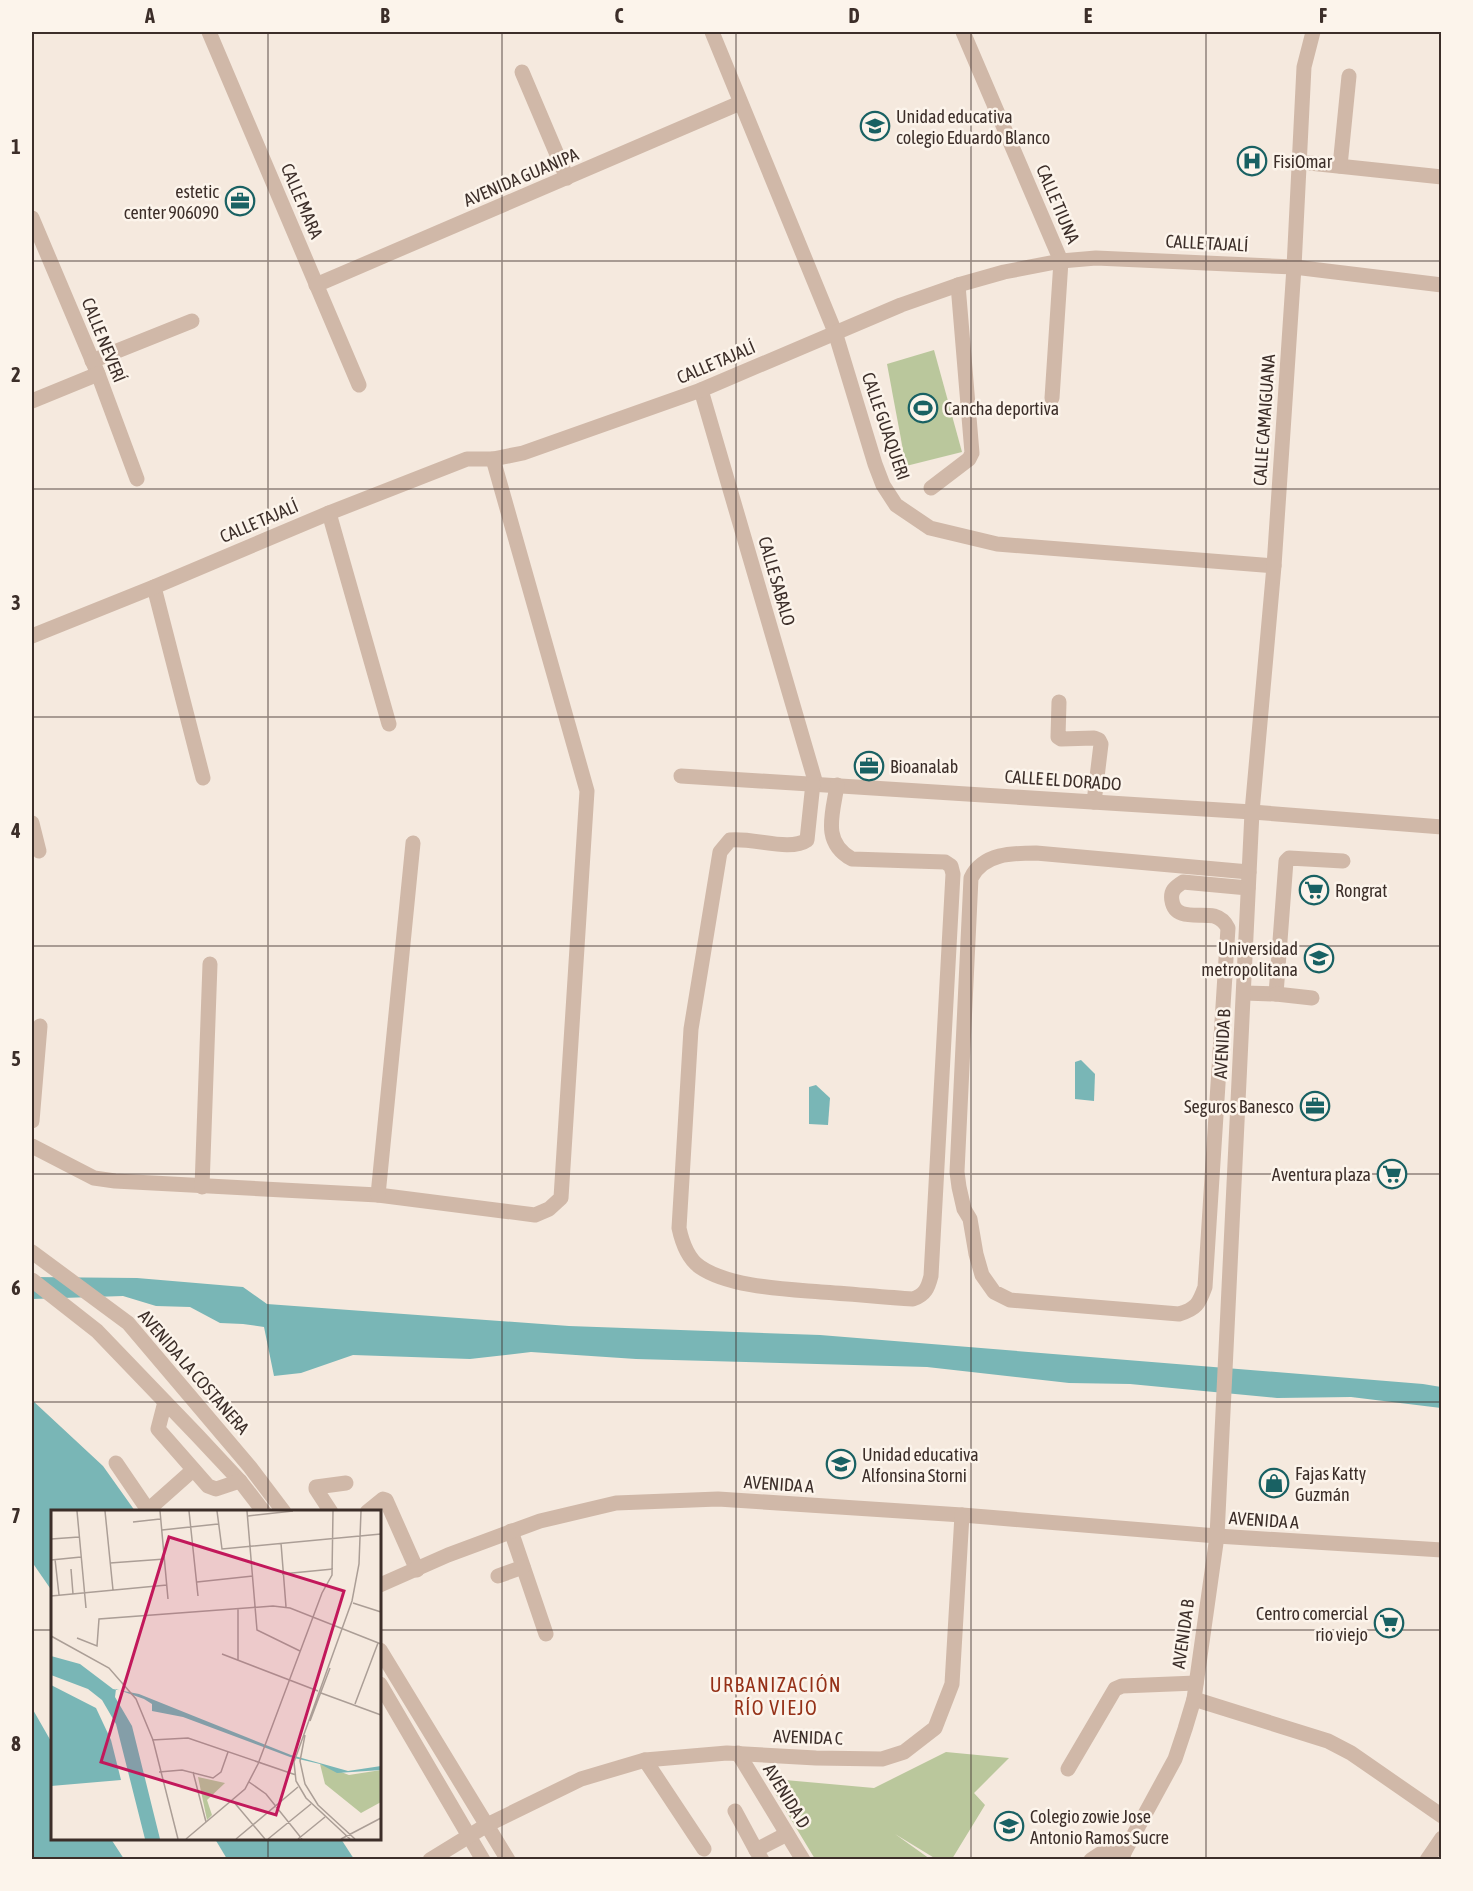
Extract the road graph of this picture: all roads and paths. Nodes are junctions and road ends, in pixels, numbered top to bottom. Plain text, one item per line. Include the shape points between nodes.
1 (209, 32) edge
2 (712, 32) edge
3 (963, 32) edge
4 (1313, 32) edge
5 (522, 72) dead end
6 (1349, 76) dead end
7 (740, 103) junction
8 (1300, 162) junction
9 (1340, 166) junction
10 (1442, 177) edge
11 (567, 178) junction
12 (32, 218) edge
13 (1061, 261) junction
14 (1294, 267) junction
15 (316, 285) junction
16 (958, 285) junction
17 (1442, 285) edge
18 (192, 321) dead end
19 (835, 332) junction
20 (95, 368) junction
21 (359, 385) dead end
22 (702, 390) junction
23 (1052, 398) dead end
24 (32, 401) edge
25 (492, 459) junction
26 (137, 479) dead end
27 (931, 488) dead end
28 (329, 513) junction
29 (1274, 566) junction
30 (154, 587) junction
31 (32, 636) edge
32 (1059, 702) dead end
33 (389, 724) dead end
34 (681, 776) dead end
35 (203, 778) dead end
36 (815, 783) junction
37 (837, 785) junction
38 (1094, 802) junction
39 (1252, 813) junction
40 (32, 823) edge
41 (1442, 827) edge
42 (413, 843) dead end
43 (39, 851) dead end
44 (1343, 861) dead end
45 (1249, 872) junction
46 (1248, 888) junction
47 (210, 964) dead end
48 (1244, 993) junction
49 (1276, 994) junction
50 (1312, 998) dead end
51 (40, 1026) dead end
52 (32, 1121) edge
53 (32, 1146) edge
54 (202, 1187) junction
55 (378, 1195) junction
56 (32, 1252) edge
57 (32, 1280) edge
58 (165, 1402) junction
59 (116, 1462) dead end
60 (193, 1470) junction
61 (240, 1481) junction
62 (346, 1483) dead end
63 (147, 1510) edge
64 (149, 1510) edge
65 (262, 1510) edge
66 (282, 1510) edge
67 (330, 1510) edge
68 (369, 1510) edge
69 (962, 1515) junction
70 (511, 1532) junction
71 (1217, 1536) junction
72 (1442, 1550) edge
73 (523, 1567) junction
74 (417, 1570) junction
75 (498, 1576) dead end
76 (381, 1585) edge
77 (546, 1634) dead end
78 (381, 1652) edge
79 (1196, 1683) junction
80 (381, 1686) edge
81 (1194, 1699) junction
82 (738, 1754) junction
83 (645, 1760) junction
84 (1068, 1769) dead end
85 (735, 1811) dead end
86 (1442, 1816) edge
87 (487, 1825) junction
88 (787, 1834) junction
89 (469, 1835) junction
90 (1442, 1838) edge
91 (704, 1849) dead end
92 (759, 1855) edge
93 (1122, 1856) edge
94 (430, 1860) edge
95 (483, 1860) edge
96 (508, 1860) edge
97 (803, 1860) edge
98 (1091, 1860) edge
99 (1427, 1860) edge

1 - 15 street, CALLE MARA
2 - 7 street, CALLE GUAQUERI
3 - 13 street, CALLE TIUNA
4 - 8 street, CALLE CAMAIGUANA via 1304,67
5 - 11 street
6 - 9 street
7 - 11 street, AVENIDA GUANIPA
7 - 19 street, CALLE GUAQUERI
8 - 9 street
8 - 14 street, CALLE CAMAIGUANA
9 - 10 street
11 - 15 street, AVENIDA GUANIPA
12 - 20 street, CALLE NEVERÍ
13 - 14 street, CALLE TAJALÍ via 1096,258
13 - 16 street, CALLE TAJALÍ
13 - 23 street
14 - 17 street, CALLE TAJALÍ
14 - 29 street, CALLE CAMAIGUANA
15 - 21 street, CALLE MARA
16 - 19 street, CALLE TAJALÍ
16 - 27 street via 972,453
18 - 20 street
19 - 22 street, CALLE TAJALÍ
19 - 29 street, CALLE GUAQUERI via 883,485 896,505 930,528 997,544
20 - 24 street
20 - 26 street, CALLE NEVERÍ
22 - 25 street, CALLE TAJALÍ via 523,453
22 - 36 street, CALLE SABALO
25 - 28 street, CALLE TAJALÍ via 467,459
25 - 55 street via 587,791 561,1198 535,1215
28 - 30 street, CALLE TAJALÍ
28 - 33 street
29 - 39 street, CALLE CAMAIGUANA
30 - 31 street, CALLE TAJALÍ
30 - 35 street
32 - 38 street via 1058,737 1094,738 1101,744
34 - 36 street, CALLE EL DORADO
36 - 37 street, CALLE EL DORADO
36 - 37 street via 807,840 794,845 730,840 720,852 691,1029 679,1228 689,1255 698,1266 717,1277 776,1288 913,1299 925,1292 931,1276 953,874 945,862 852,859 838,850 830,831
37 - 38 street, CALLE EL DORADO
38 - 39 street, CALLE EL DORADO
39 - 41 street, CALLE EL DORADO
39 - 45 street, AVENIDA B
40 - 43 street
42 - 55 street
44 - 49 street via 1286,861
45 - 46 street, AVENIDA B
45 - 46 street via 1036,853 1010,853 991,859 974,871 957,1172 982,1275 994,1292 1010,1300 1179,1314 1200,1301 1205,1287 1228,928 1214,916 1176,911 1171,895 1183,882
46 - 48 street, AVENIDA B
47 - 54 street
48 - 49 street
48 - 71 street, AVENIDA B
49 - 50 street
51 - 52 street
53 - 54 street via 94,1178
54 - 55 street
56 - 66 street, AVENIDA LA COSTANERA via 128,1323
57 - 58 street via 97,1332
58 - 60 street via 158,1430
58 - 61 street
59 - 63 street
60 - 61 street via 216,1489
60 - 64 street
61 - 65 street
62 - 67 street via 316,1487
68 - 74 street via 386,1500
69 - 70 street, AVENIDA A via 718,1499 616,1503
69 - 71 street, AVENIDA A
69 - 82 street, AVENIDA C via 952,1684 935,1728 904,1752 882,1759
70 - 73 street
70 - 74 street, AVENIDA A
71 - 72 street, AVENIDA A
71 - 79 street, AVENIDA B
73 - 75 street
73 - 77 street
74 - 76 street, AVENIDA A
78 - 87 street
79 - 81 street, AVENIDA B
79 - 84 street via 1115,1689
80 - 89 street
81 - 86 street via 1328,1741
81 - 93 street, AVENIDA B via 1175,1759
82 - 83 street, AVENIDA C
82 - 88 street, AVENIDA D
83 - 87 street, AVENIDA C via 581,1779
83 - 91 street
85 - 92 street
87 - 89 street, AVENIDA C
87 - 96 street
88 - 92 street
88 - 97 street, AVENIDA D
89 - 94 street, AVENIDA C
89 - 95 street
90 - 99 street
93 - 98 street via 1100,1854

